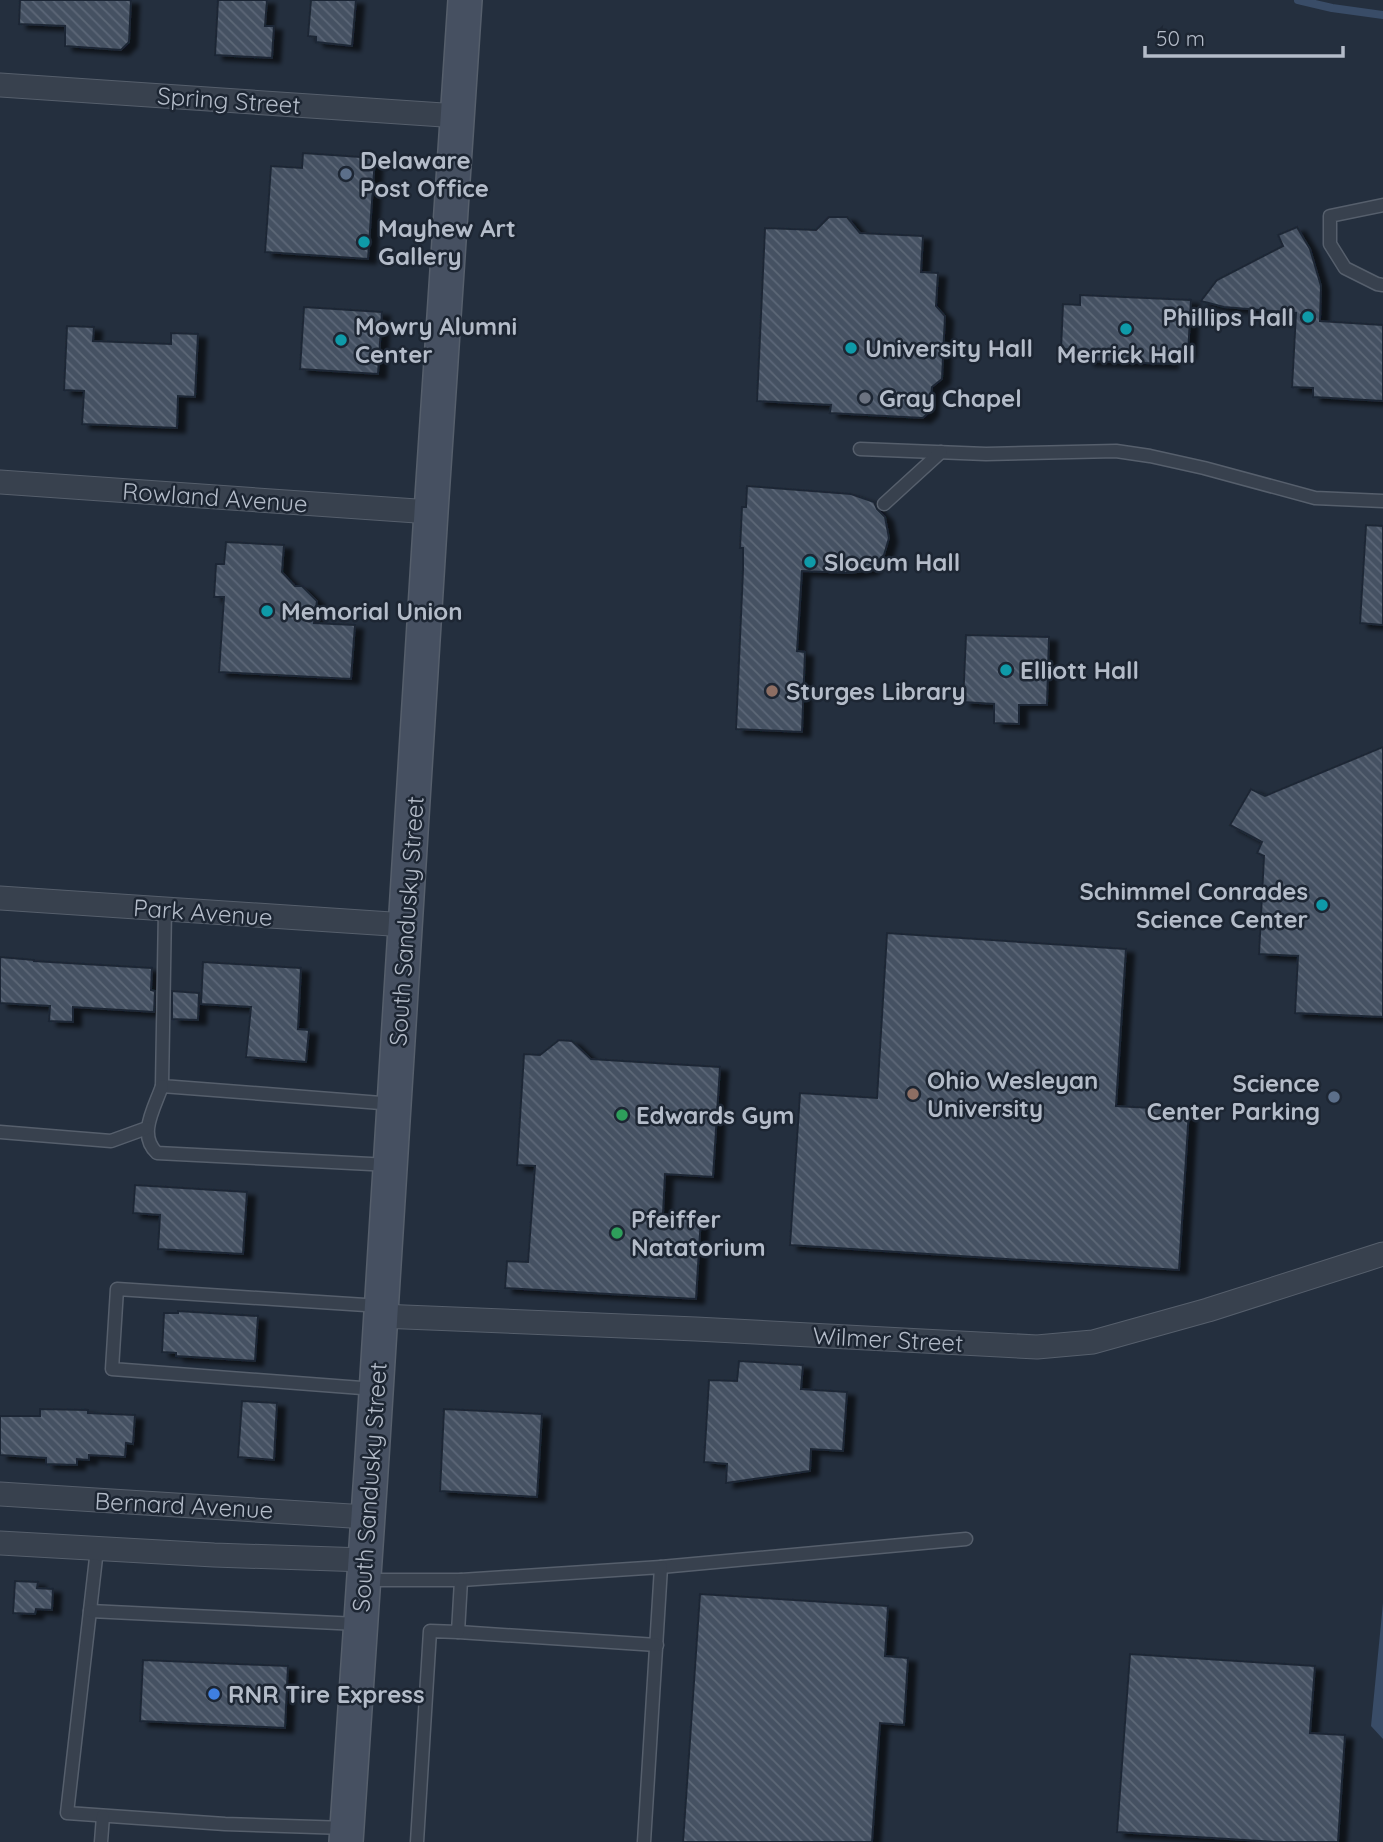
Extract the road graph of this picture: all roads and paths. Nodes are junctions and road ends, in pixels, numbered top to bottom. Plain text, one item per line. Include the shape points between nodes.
1 (465, 0) edge
2 (0, 85) edge
3 (458, 116) junction
4 (1383, 205) edge
5 (1383, 285) edge
6 (860, 449) dead end
7 (941, 452) junction
8 (0, 482) edge
9 (1383, 501) edge
10 (884, 504) dead end
11 (431, 512) junction
12 (0, 898) edge
13 (166, 909) junction
14 (406, 925) junction
15 (162, 1086) junction
16 (394, 1104) junction
17 (147, 1128) junction
18 (0, 1132) edge
19 (390, 1164) junction
20 (1383, 1254) edge
21 (381, 1311) junction
22 (376, 1389) junction
23 (0, 1494) edge
24 (367, 1517) junction
25 (966, 1539) dead end
26 (0, 1543) edge
27 (97, 1549) junction
28 (661, 1567) junction
29 (364, 1570) junction
30 (461, 1580) junction
31 (90, 1611) junction
32 (360, 1625) junction
33 (458, 1632) junction
34 (657, 1645) junction
35 (103, 1816) junction
36 (347, 1835) edge
37 (101, 1842) edge
38 (417, 1842) edge
39 (645, 1842) edge

1 - 3 street, South Sandusky Street
2 - 3 street, Spring Street
3 - 11 street, South Sandusky Street
4 - 5 lane via 1330,216 1330,244 1346,268
6 - 7 lane
7 - 9 lane via 1116,451 1204,468 1315,498
7 - 10 lane
8 - 11 street, Rowland Avenue
11 - 14 street, South Sandusky Street
12 - 13 street, Park Avenue
13 - 14 street, Park Avenue
13 - 15 lane
14 - 16 street, South Sandusky Street
15 - 16 lane
15 - 17 lane
16 - 19 street, South Sandusky Street
17 - 18 lane via 111,1141
17 - 19 lane via 150,1146 157,1153
19 - 21 street, South Sandusky Street
20 - 21 street, Wilmer Street via 1093,1342 1037,1347
21 - 22 street, South Sandusky Street
21 - 22 lane via 117,1289 111,1368
22 - 24 street, South Sandusky Street
23 - 24 street, Bernard Avenue
24 - 29 street, South Sandusky Street
25 - 28 lane
26 - 27 street, Bernard Avenue
27 - 29 street, Bernard Avenue
27 - 31 lane
28 - 30 lane
28 - 34 lane
29 - 30 lane
29 - 32 street, South Sandusky Street
30 - 33 lane
31 - 32 lane
31 - 35 lane via 67,1814
32 - 36 street, South Sandusky Street
33 - 34 lane
33 - 38 lane via 430,1631
34 - 39 lane
35 - 36 lane
35 - 37 lane

